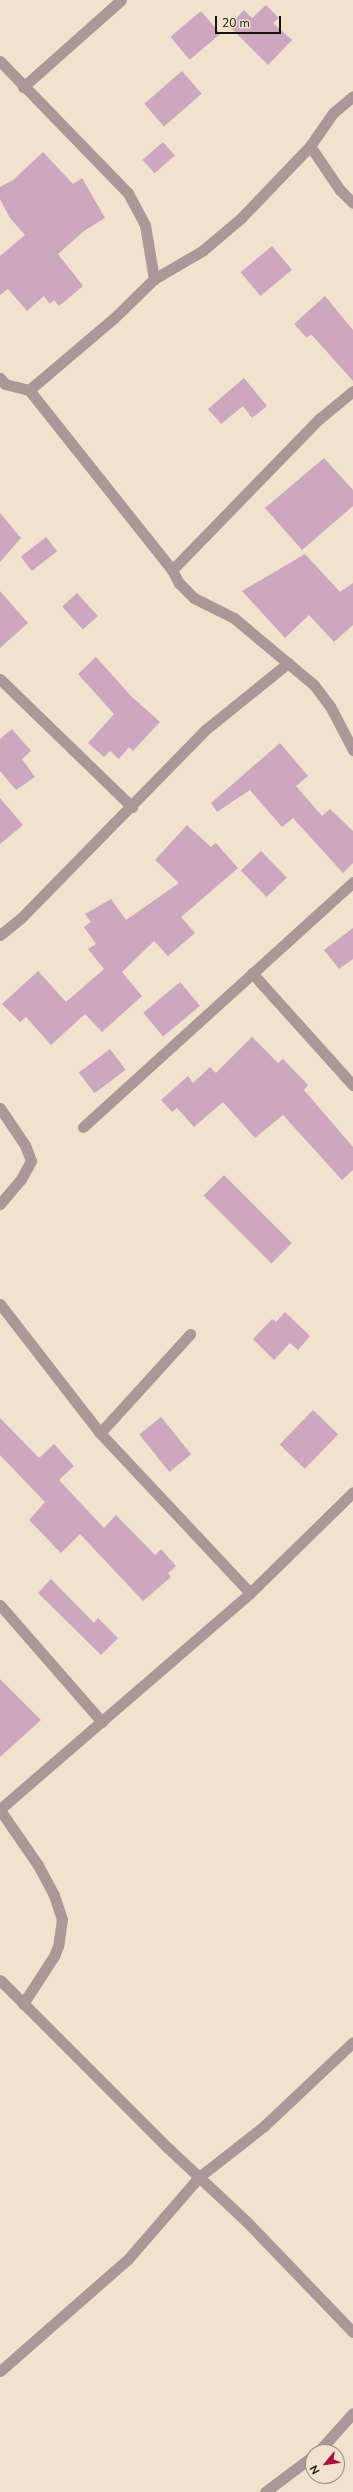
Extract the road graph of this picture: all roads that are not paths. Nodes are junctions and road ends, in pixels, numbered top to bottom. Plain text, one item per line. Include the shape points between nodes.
1 (121, 0) edge
2 (0, 61) edge
3 (23, 88) junction
4 (353, 96) edge
5 (310, 146) junction
6 (353, 203) edge
7 (154, 279) junction
8 (0, 378) edge
9 (29, 390) junction
10 (353, 391) edge
11 (172, 570) junction
12 (288, 663) junction
13 (0, 678) edge
14 (353, 750) edge
15 (132, 807) junction
16 (353, 882) edge
17 (0, 935) edge
18 (252, 973) junction
19 (352, 1080) edge
20 (0, 1108) edge
21 (83, 1127) dead end
22 (0, 1204) edge
23 (0, 1304) edge
24 (190, 1334) dead end
25 (100, 1433) junction
26 (353, 1492) edge
27 (250, 1593) junction
28 (0, 1605) edge
29 (102, 1722) junction
30 (0, 1810) edge
31 (0, 1980) edge
32 (23, 2004) junction
33 (353, 2042) edge
34 (199, 2178) junction
35 (353, 2332) edge
36 (0, 2371) edge
37 (353, 2412) edge
38 (325, 2444) edge
39 (305, 2462) edge
40 (265, 2492) edge

1 - 3 street
2 - 3 street
3 - 7 street via 128,193 145,225
4 - 5 street via 333,113
5 - 6 street via 340,190
5 - 7 street via 236,222 202,251
7 - 9 street via 114,318
8 - 9 street via 6,384
9 - 11 street
10 - 11 street via 319,419
11 - 12 street via 179,583 194,598 234,618
12 - 14 street via 314,685 326,701
12 - 15 street via 204,730
13 - 15 street
15 - 17 street via 21,918
16 - 18 street
18 - 19 street
18 - 21 street
20 - 22 street via 25,1145 31,1161 21,1179
23 - 25 street
24 - 25 street
25 - 27 street
26 - 27 street
27 - 29 street
28 - 29 street
29 - 30 street
30 - 32 street via 38,1865 54,1895 62,1919 54,1956
31 - 32 street
32 - 34 street
33 - 34 street via 264,2126
34 - 35 street via 246,2221
34 - 36 street via 128,2259
37 - 38 street
39 - 40 street

